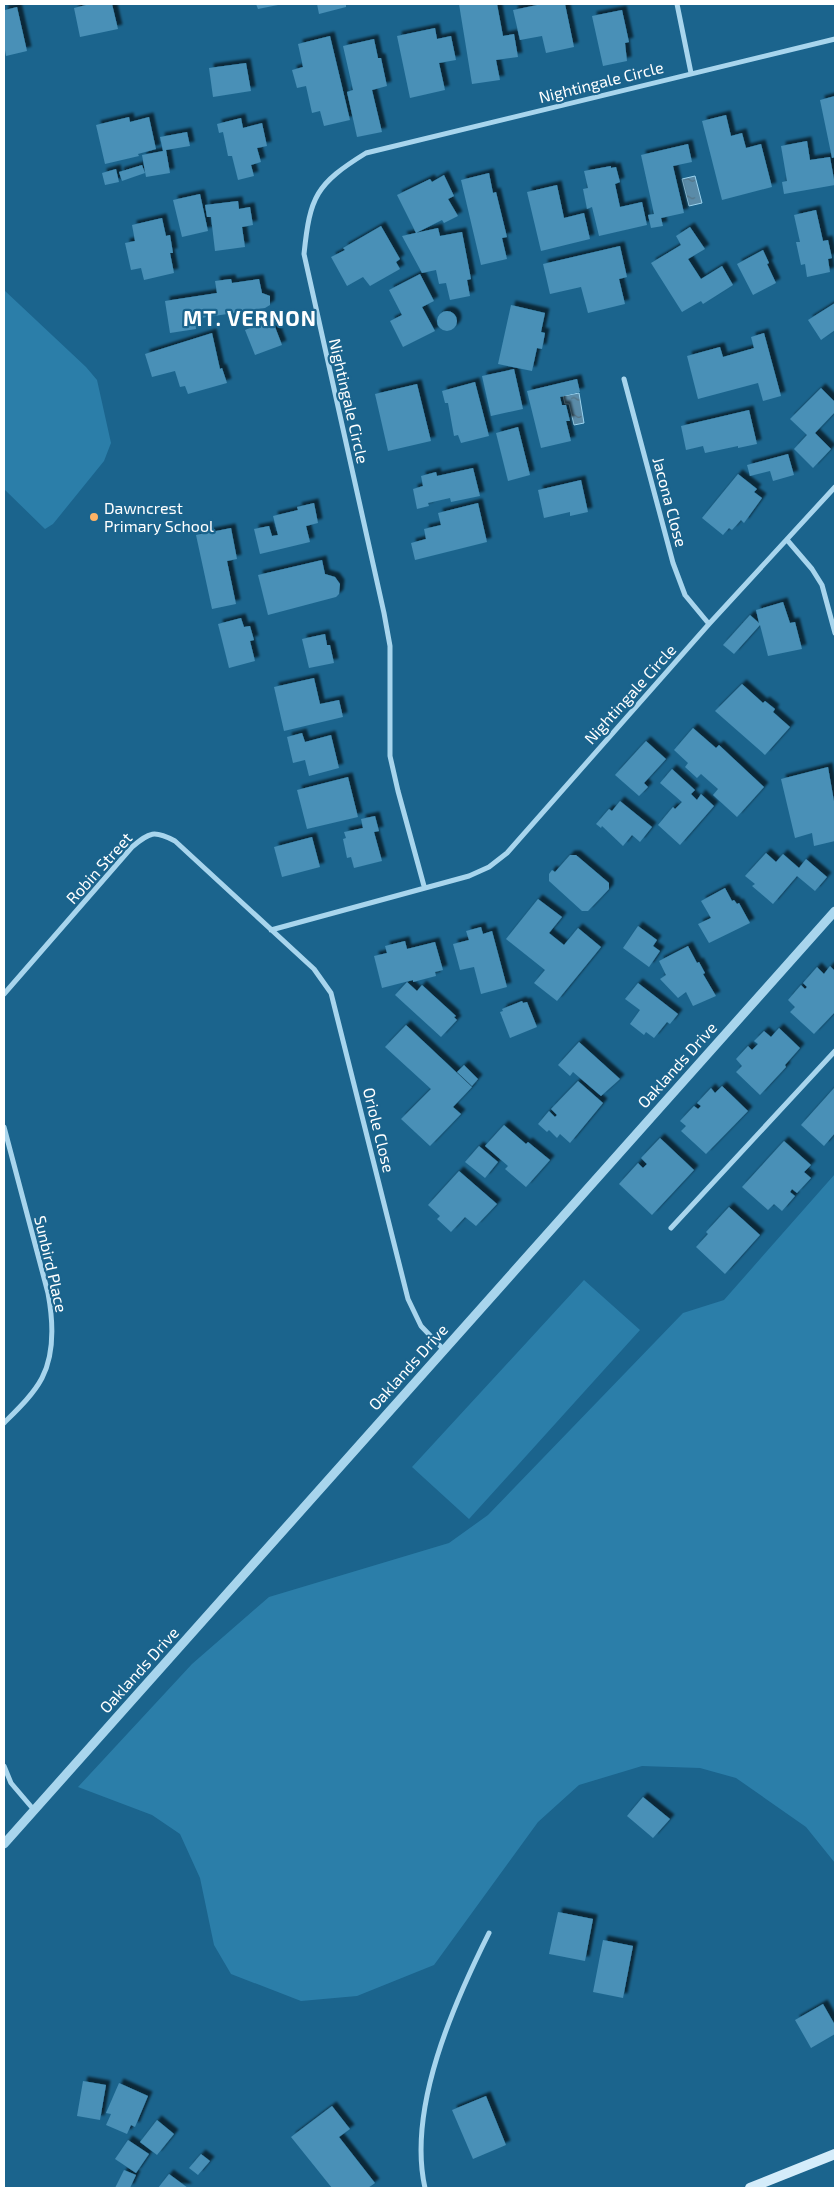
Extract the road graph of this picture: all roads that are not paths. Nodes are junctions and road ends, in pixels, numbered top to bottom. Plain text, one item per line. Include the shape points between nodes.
1 (677, 4) edge
2 (835, 39) edge
3 (691, 73) junction
4 (624, 379) dead end
5 (835, 487) edge
6 (788, 540) junction
7 (709, 624) junction
8 (835, 632) edge
9 (424, 886) junction
10 (835, 911) edge
11 (271, 930) junction
12 (4, 994) edge
13 (835, 1051) edge
14 (4, 1127) edge
15 (671, 1228) dead end
16 (443, 1349) junction
17 (4, 1423) edge
18 (4, 1766) edge
19 (34, 1810) junction
20 (4, 1844) edge
21 (489, 1933) dead end
22 (835, 2154) edge
23 (425, 2188) edge
24 (750, 2188) edge

1 - 3 street
2 - 3 street, Nightingale Circle
3 - 9 street, Nightingale Circle via 366,153 337,171 318,192 308,220 304,254 390,646 390,756
4 - 7 street, Jacona Close via 673,563 685,595
5 - 6 street, Nightingale Circle
6 - 7 street, Nightingale Circle
6 - 8 street via 822,585
7 - 9 street, Nightingale Circle via 507,853 469,876
9 - 11 street, Nightingale Circle
10 - 16 street, Oaklands Drive
11 - 12 street, Robin Street via 175,841 160,833 146,835
11 - 16 street, Oriole Close via 314,968 331,993 408,1299 421,1326
13 - 15 street
14 - 17 street, Sunbird Place via 52,1317 50,1350 42,1378
16 - 19 street, Oaklands Drive
18 - 19 street via 11,1783
19 - 20 street, Oaklands Drive
21 - 23 street via 447,2024 426,2102 421,2153
22 - 24 main road

